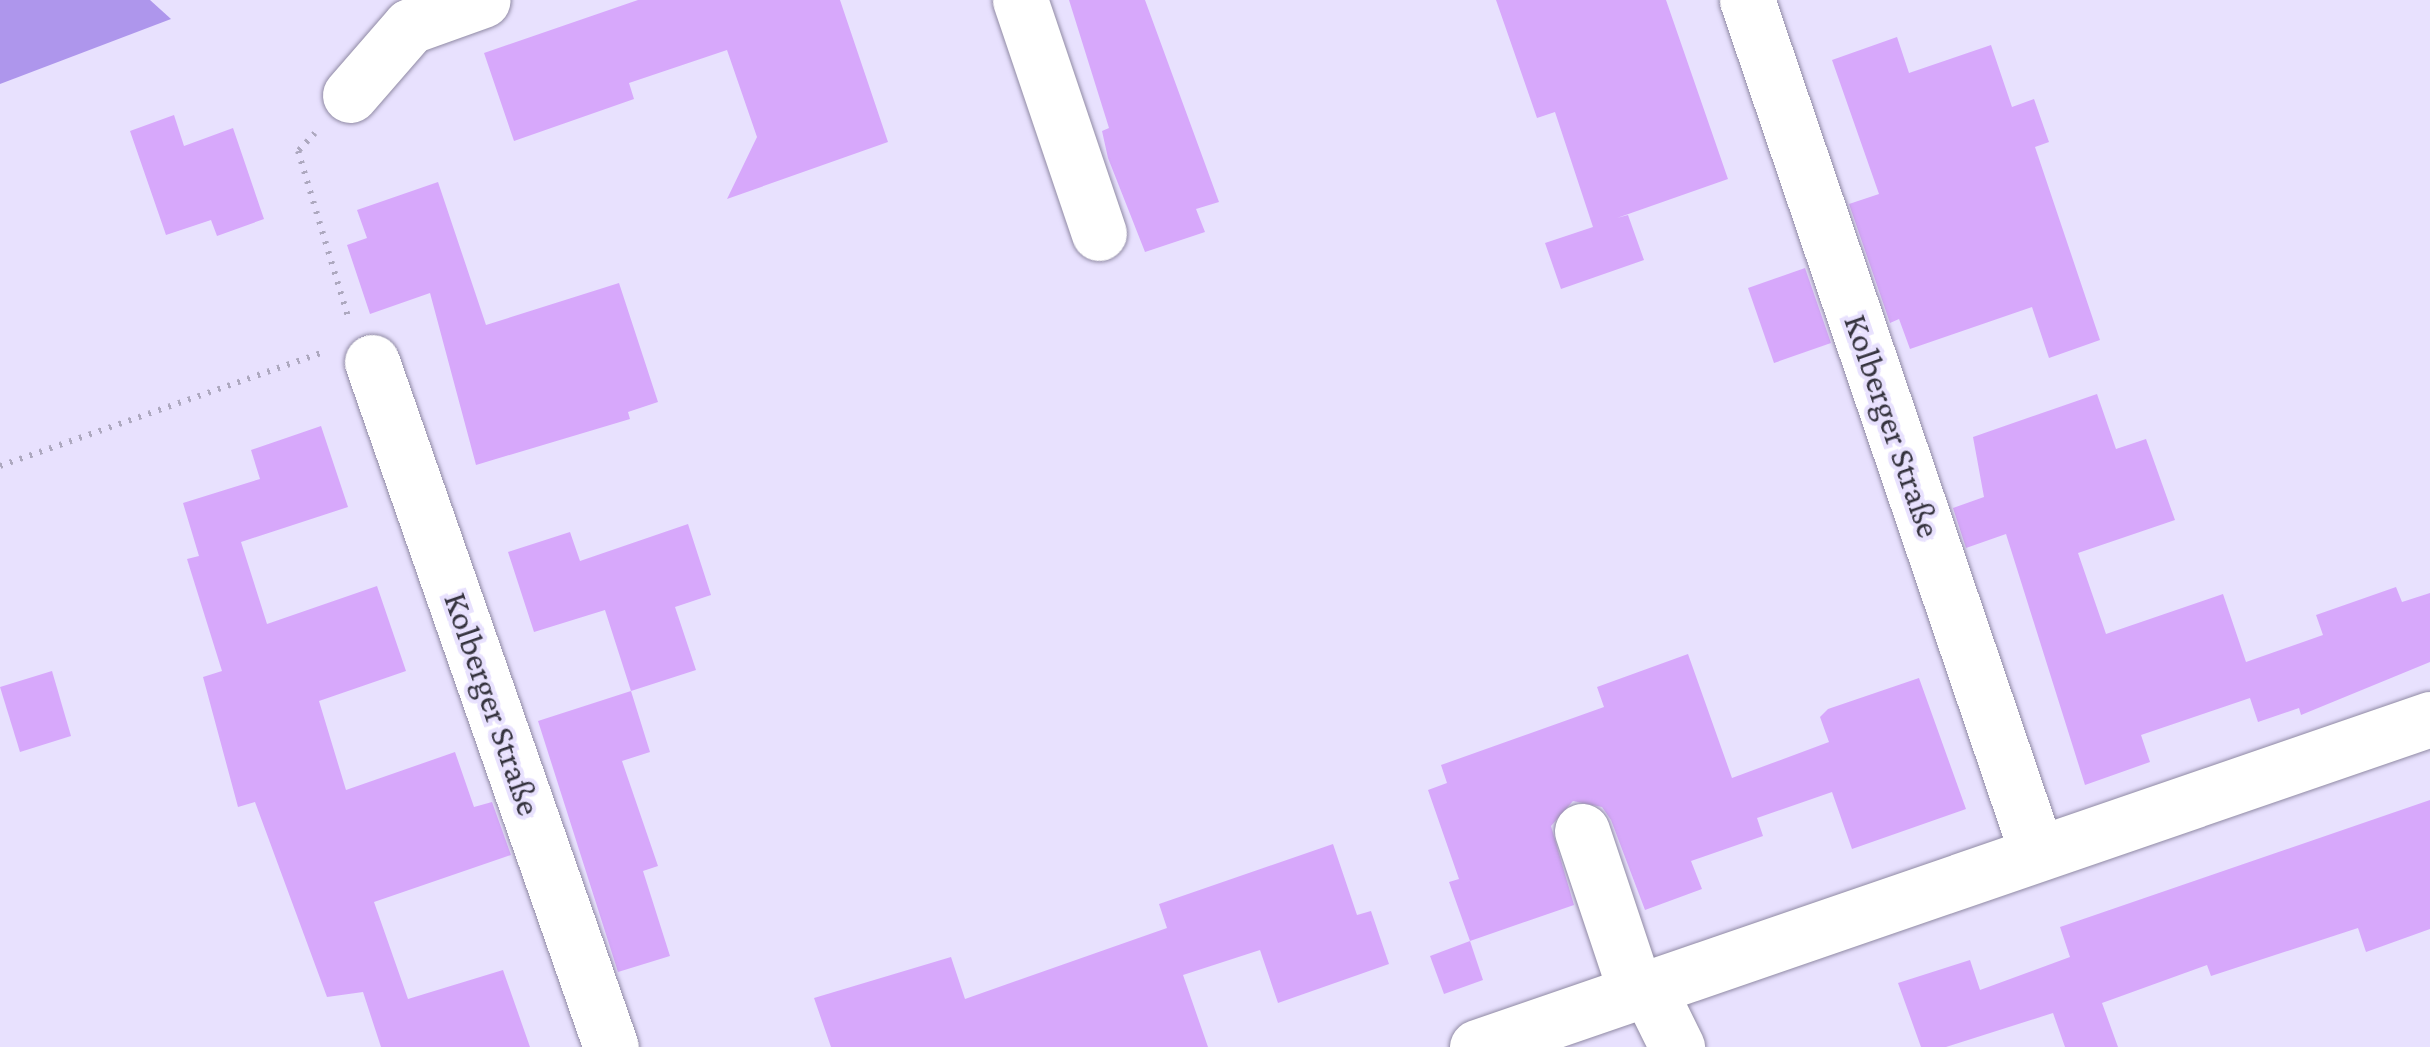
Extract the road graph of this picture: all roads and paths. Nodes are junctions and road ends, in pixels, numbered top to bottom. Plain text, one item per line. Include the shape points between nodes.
1 (483, 0) edge
2 (1020, 0) edge
3 (1747, 0) edge
4 (350, 95) joint
5 (1099, 234) dead end
6 (366, 350) junction
7 (0, 466) edge
8 (2430, 718) edge
9 (1582, 831) dead end
10 (2036, 853) junction
11 (1642, 990) junction
12 (611, 1047) edge
13 (1477, 1047) edge
14 (1676, 1047) edge

1 - 4 street via 410,26
2 - 5 street
3 - 10 street, Kolberger Straße
4 - 6 path via 298,151
6 - 7 path
6 - 12 street, Kolberger Straße
8 - 10 street
9 - 11 street
10 - 11 street
11 - 13 street
11 - 14 street

